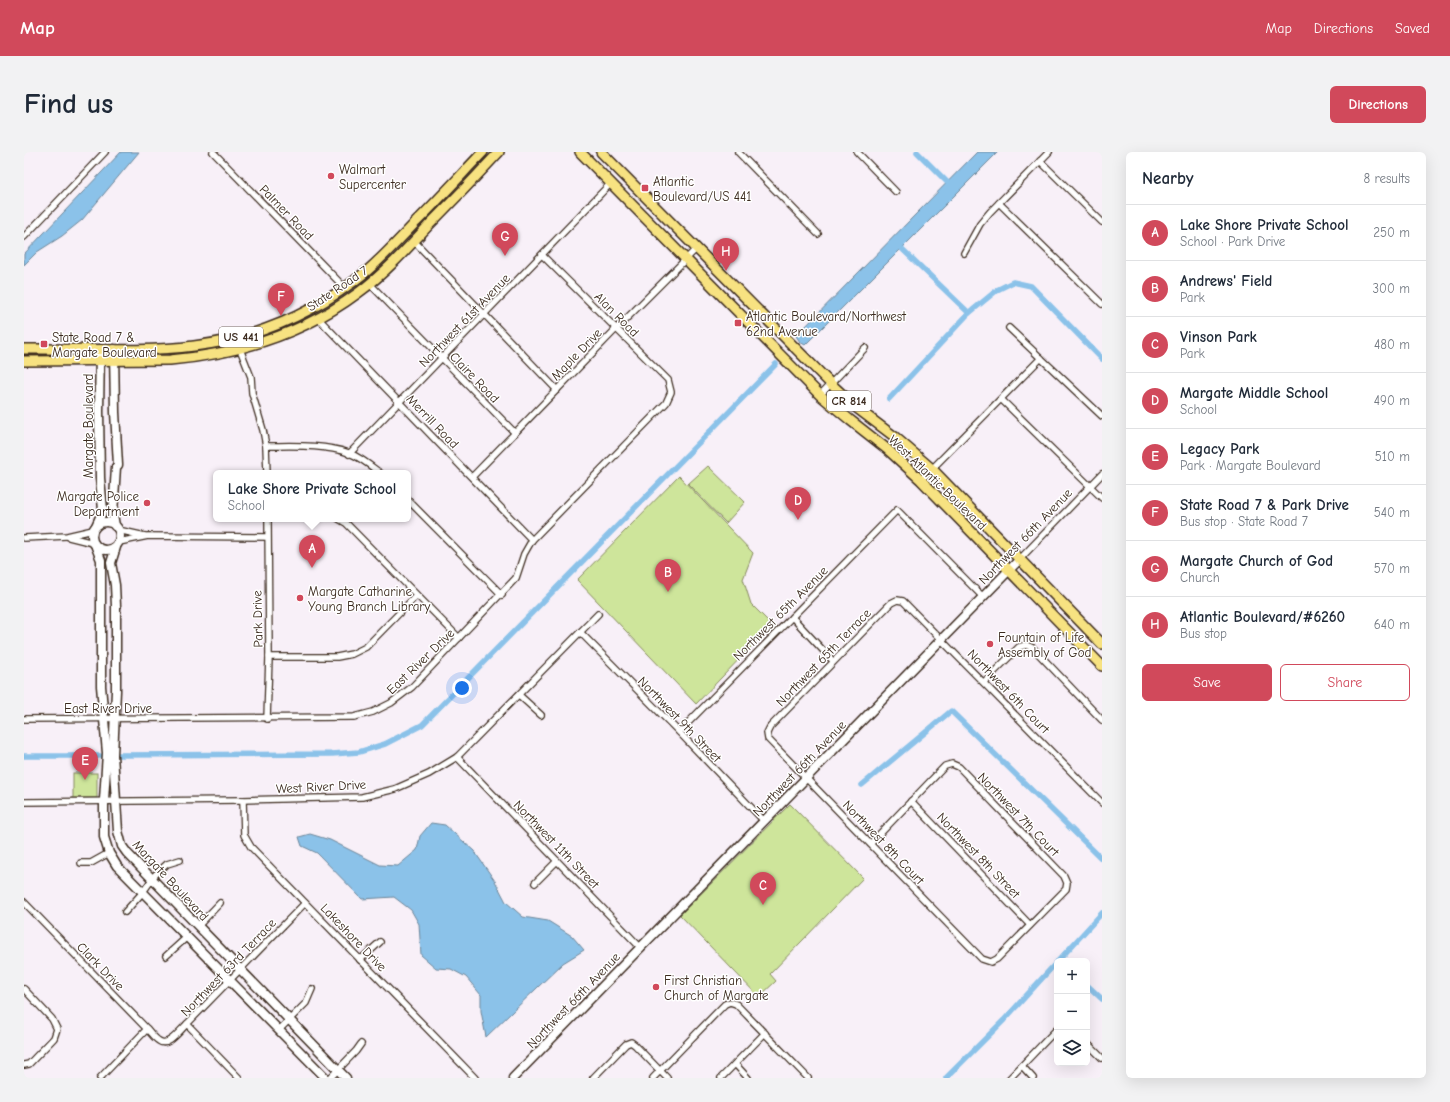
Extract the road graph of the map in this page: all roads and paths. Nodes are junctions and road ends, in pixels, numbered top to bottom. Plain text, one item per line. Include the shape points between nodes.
1 (105, 152) edge
2 (213, 152) edge
3 (483, 152) edge
4 (499, 152) edge
5 (580, 152) edge
6 (601, 152) edge
7 (738, 152) edge
8 (857, 152) edge
9 (1049, 152) edge
10 (1040, 161) junction
11 (611, 183) junction
12 (896, 192) dead end
13 (999, 203) junction
14 (420, 218) junction
15 (1102, 222) edge
16 (408, 231) junction
17 (818, 234) dead end
18 (24, 237) edge
19 (414, 241) junction
20 (697, 248) junction
21 (964, 253) dead end
22 (542, 255) junction
23 (399, 257) junction
24 (686, 259) junction
25 (370, 284) junction
26 (345, 288) junction
27 (1102, 304) edge
28 (335, 309) junction
29 (485, 314) junction
30 (318, 318) junction
31 (617, 328) junction
32 (1010, 328) dead end
33 (264, 330) junction
34 (865, 348) dead end
35 (24, 349) edge
36 (100, 349) junction
37 (114, 349) junction
38 (240, 349) junction
39 (442, 358) junction
40 (1041, 358) junction
41 (24, 361) edge
42 (100, 361) junction
43 (114, 361) junction
44 (831, 384) junction
45 (557, 390) junction
46 (671, 392) joint
47 (820, 395) junction
48 (1001, 399) junction
49 (399, 402) junction
50 (99, 406) junction
51 (114, 412) junction
52 (1102, 416) edge
53 (515, 433) junction
54 (266, 446) junction
55 (349, 454) junction
56 (932, 469) junction
57 (267, 470) edge
58 (376, 470) edge
59 (1102, 474) edge
60 (472, 477) junction
61 (921, 480) junction
62 (1090, 486) junction
63 (1102, 498) edge
64 (411, 503) edge
65 (268, 522) edge
66 (344, 522) edge
67 (95, 528) junction
68 (117, 528) junction
69 (67, 536) junction
70 (148, 536) junction
71 (267, 537) junction
72 (24, 538) edge
73 (532, 540) junction
74 (117, 544) junction
75 (95, 545) junction
76 (1019, 560) junction
77 (1008, 570) junction
78 (502, 595) junction
79 (416, 596) junction
80 (982, 596) junction
81 (897, 600) joint
82 (598, 614) dead end
83 (792, 617) junction
84 (580, 632) junction
85 (459, 638) junction
86 (941, 639) junction
87 (1102, 644) edge
88 (269, 657) junction
89 (833, 661) junction
90 (1102, 666) edge
91 (984, 682) junction
92 (519, 695) junction
93 (541, 715) dead end
94 (267, 718) junction
95 (24, 719) edge
96 (104, 719) junction
97 (115, 719) junction
98 (1102, 720) edge
99 (679, 732) junction
100 (767, 732) joint
101 (457, 757) junction
102 (806, 778) junction
103 (104, 800) junction
104 (116, 800) junction
105 (243, 800) junction
106 (911, 801) junction
107 (24, 802) edge
108 (1102, 803) edge
109 (764, 821) junction
110 (870, 844) junction
111 (109, 854) junction
112 (180, 860) dead end
113 (557, 861) junction
114 (81, 863) dead end
115 (152, 879) junction
116 (535, 883) dead end
117 (143, 892) junction
118 (24, 902) edge
119 (220, 903) dead end
120 (305, 903) junction
121 (125, 912) dead end
122 (1030, 925) junction
123 (198, 926) junction
124 (187, 937) junction
125 (380, 942) dead end
126 (640, 947) junction
127 (166, 956) dead end
128 (360, 960) junction
129 (241, 970) junction
130 (229, 981) junction
131 (24, 989) edge
132 (312, 989) dead end
133 (289, 1019) junction
134 (187, 1024) junction
135 (147, 1029) junction
136 (279, 1030) junction
137 (1056, 1030) edge
138 (765, 1033) junction
139 (164, 1043) joint
140 (361, 1044) dead end
141 (1090, 1046) edge
142 (1102, 1058) edge
143 (735, 1064) junction
144 (24, 1065) edge
145 (1022, 1066) junction
146 (338, 1070) junction
147 (660, 1071) junction
148 (100, 1078) edge
149 (239, 1078) edge
150 (326, 1078) edge
151 (330, 1078) edge
152 (346, 1078) edge
153 (475, 1078) edge
154 (513, 1078) edge
155 (593, 1078) edge
156 (653, 1078) edge
157 (667, 1078) edge
158 (721, 1078) edge
159 (748, 1078) edge
160 (808, 1078) edge
161 (1010, 1078) edge
162 (1033, 1078) edge

1 - 18 street
2 - 26 street, Palmer Road
3 - 14 main road, State Road 7 / US 441
4 - 19 main road, State Road 7 / US 441
5 - 11 main road, West Atlantic Boulevard / CR 814
6 - 20 main road, West Atlantic Boulevard / CR 814
7 - 17 street
8 - 12 street
9 - 10 street
10 - 13 street
10 - 15 street
11 - 22 street, Northwest 61st Avenue
11 - 24 main road, West Atlantic Boulevard / CR 814
13 - 21 street via 980,224
13 - 27 street
14 - 16 main road, State Road 7 / US 441
14 - 19 main road
16 - 23 main road
16 - 26 main road, State Road 7 / US 441 via 379,260
19 - 23 main road, State Road 7 / US 441
19 - 29 street
20 - 24 street, Maple Drive
20 - 44 main road, West Atlantic Boulevard / CR 814
22 - 29 street, Northwest 61st Avenue
22 - 31 street, Alan Road
23 - 25 main road, State Road 7 / US 441
24 - 31 street, Maple Drive
24 - 47 main road, West Atlantic Boulevard / CR 814
25 - 28 main road, State Road 7 / US 441
25 - 39 street, Claire Road
26 - 28 main road via 344,297
26 - 33 main road, State Road 7 / US 441 via 311,309
28 - 30 main road, State Road 7 / US 441
29 - 39 street, Northwest 61st Avenue
29 - 45 street
30 - 38 main road, State Road 7 / US 441 via 281,336
30 - 49 street, Merrill Road
31 - 45 street, Maple Drive
31 - 46 street, Alan Road via 668,380
32 - 40 street
33 - 37 main road, State Road 7 / US 441 via 225,341 193,346
33 - 38 main road via 262,336 246,341
34 - 44 street
35 - 36 main road, State Road 7 / US 441
36 - 37 main road, State Road 7 / US 441
36 - 42 street, Margate Boulevard
37 - 43 street, Margate Boulevard
38 - 43 main road, State Road 7 / US 441 via 189,358
38 - 54 street via 251,377 252,393
39 - 49 street, Northwest 61st Avenue
39 - 53 street, Claire Road
40 - 48 street
40 - 52 street
41 - 42 main road, State Road 7 / US 441
42 - 43 main road, State Road 7 / US 441
42 - 50 street, Margate Boulevard
43 - 51 street, Margate Boulevard
44 - 47 street
44 - 56 main road, West Atlantic Boulevard / CR 814
45 - 53 street, Maple Drive
46 - 73 street, East River Drive via 666,403
47 - 61 main road, West Atlantic Boulevard / CR 814
48 - 56 street
48 - 62 street
49 - 55 street, Northwest 61st Avenue
49 - 60 street, Merrill Road
50 - 51 street via 107,400
50 - 67 street, Margate Boulevard via 100,482 103,507
51 - 68 street, Margate Boulevard via 118,465 113,514
53 - 60 street, Maple Drive
54 - 55 street via 305,446
54 - 57 street
55 - 58 street
56 - 61 street
56 - 76 main road, West Atlantic Boulevard / CR 814
59 - 62 street, Northwest 66th Avenue
60 - 73 street, Merrill Road
61 - 77 main road, West Atlantic Boulevard / CR 814
62 - 63 street
62 - 76 street, Northwest 66th Avenue
64 - 78 street
65 - 71 street, Park Drive
66 - 79 street
67 - 68 street via 106,522
67 - 69 street
67 - 75 street via 92,539
68 - 70 street
68 - 74 street via 120,538
69 - 72 street
69 - 75 street
70 - 71 street
70 - 74 street
71 - 88 street, Park Drive
73 - 78 street, East River Drive via 516,578
74 - 75 street via 112,549 104,550
74 - 97 street, Margate Boulevard via 112,563 116,594
75 - 96 street via 101,560 101,686
76 - 77 street, Northwest 66th Avenue
76 - 87 main road, West Atlantic Boulevard / CR 814
77 - 80 street, Northwest 66th Avenue
77 - 90 main road, West Atlantic Boulevard / CR 814
78 - 85 street, East River Drive
79 - 85 street
79 - 88 street via 366,647 352,654
80 - 83 street, Northwest 65th Avenue via 897,510
80 - 86 street, Northwest 66th Avenue
81 - 86 street, Northwest 6th Court via 903,601
81 - 89 street, Northwest 65th Terrace
82 - 84 street, West River Drive
83 - 89 street
83 - 99 street, Northwest 65th Avenue
84 - 92 street, West River Drive
84 - 99 street, Northwest 9th Street
85 - 94 street, East River Drive via 412,687 391,704 373,712 354,717
86 - 91 street, Northwest 6th Court
86 - 102 street, Northwest 66th Avenue
88 - 94 street, Park Drive
89 - 100 street, Northwest 65th Terrace
91 - 98 street via 1019,647 1026,645 1033,648
91 - 108 street, Northwest 6th Court
92 - 93 street
92 - 101 street, West River Drive
94 - 97 street, East River Drive
95 - 96 street, East River Drive
96 - 97 street, East River Drive
96 - 103 street via 107,753
97 - 104 street, Margate Boulevard via 113,755
99 - 109 street, Northwest 9th Street
100 - 102 street, Northwest 8th Court via 768,739
101 - 105 street, West River Drive via 429,774 395,789 362,797
101 - 113 street, Northwest 11th Street
102 - 109 street, Northwest 66th Avenue
102 - 110 street, Northwest 8th Court
103 - 104 street, West River Drive
103 - 107 street, West River Drive
103 - 111 street via 104,837
104 - 105 street, West River Drive
104 - 115 street, Margate Boulevard via 118,831 122,846
105 - 120 street, Lakeshore Drive via 244,835 251,847
106 - 110 street
106 - 122 street, Northwest 8th Street
106 - 122 street, Northwest 7th Court via 945,766 952,764 959,767 1020,830 1064,876 1067,883 1066,889
109 - 126 street, Northwest 66th Avenue
110 - 122 street, Northwest 8th Court via 982,959 991,962 997,959
111 - 114 street via 91,863
111 - 117 street via 117,866
112 - 115 street via 167,864
113 - 116 street
113 - 126 street, Northwest 11th Street
115 - 117 street
115 - 123 street, Margate Boulevard
117 - 121 street
117 - 124 street
118 - 135 street, Clark Drive
119 - 123 street
120 - 128 street, Lakeshore Drive
120 - 129 street, Northwest 63rd Terrace
123 - 129 street, Margate Boulevard
124 - 127 street
124 - 130 street
125 - 128 street
126 - 154 street, Northwest 66th Avenue
128 - 153 street, Lakeshore Drive
129 - 130 street, Northwest 63rd Terrace
129 - 133 street, Margate Boulevard
130 - 134 street, Northwest 63rd Terrace
130 - 136 street
131 - 144 street via 52,1019 57,1029 54,1038 29,1064
132 - 133 street via 306,1003
133 - 136 street
133 - 146 street, Margate Boulevard
134 - 139 street, Northwest 63rd Terrace via 169,1042
134 - 149 street
135 - 139 street, Clark Drive
135 - 148 street
136 - 150 street
137 - 145 street
138 - 143 street
138 - 147 street via 736,1004 730,1002 725,1004
138 - 160 street
140 - 146 street
141 - 142 street
143 - 158 street
143 - 159 street
145 - 161 street
145 - 162 street
146 - 151 street
146 - 152 street, Margate Boulevard
147 - 155 street via 631,1042
147 - 156 street
147 - 157 street

